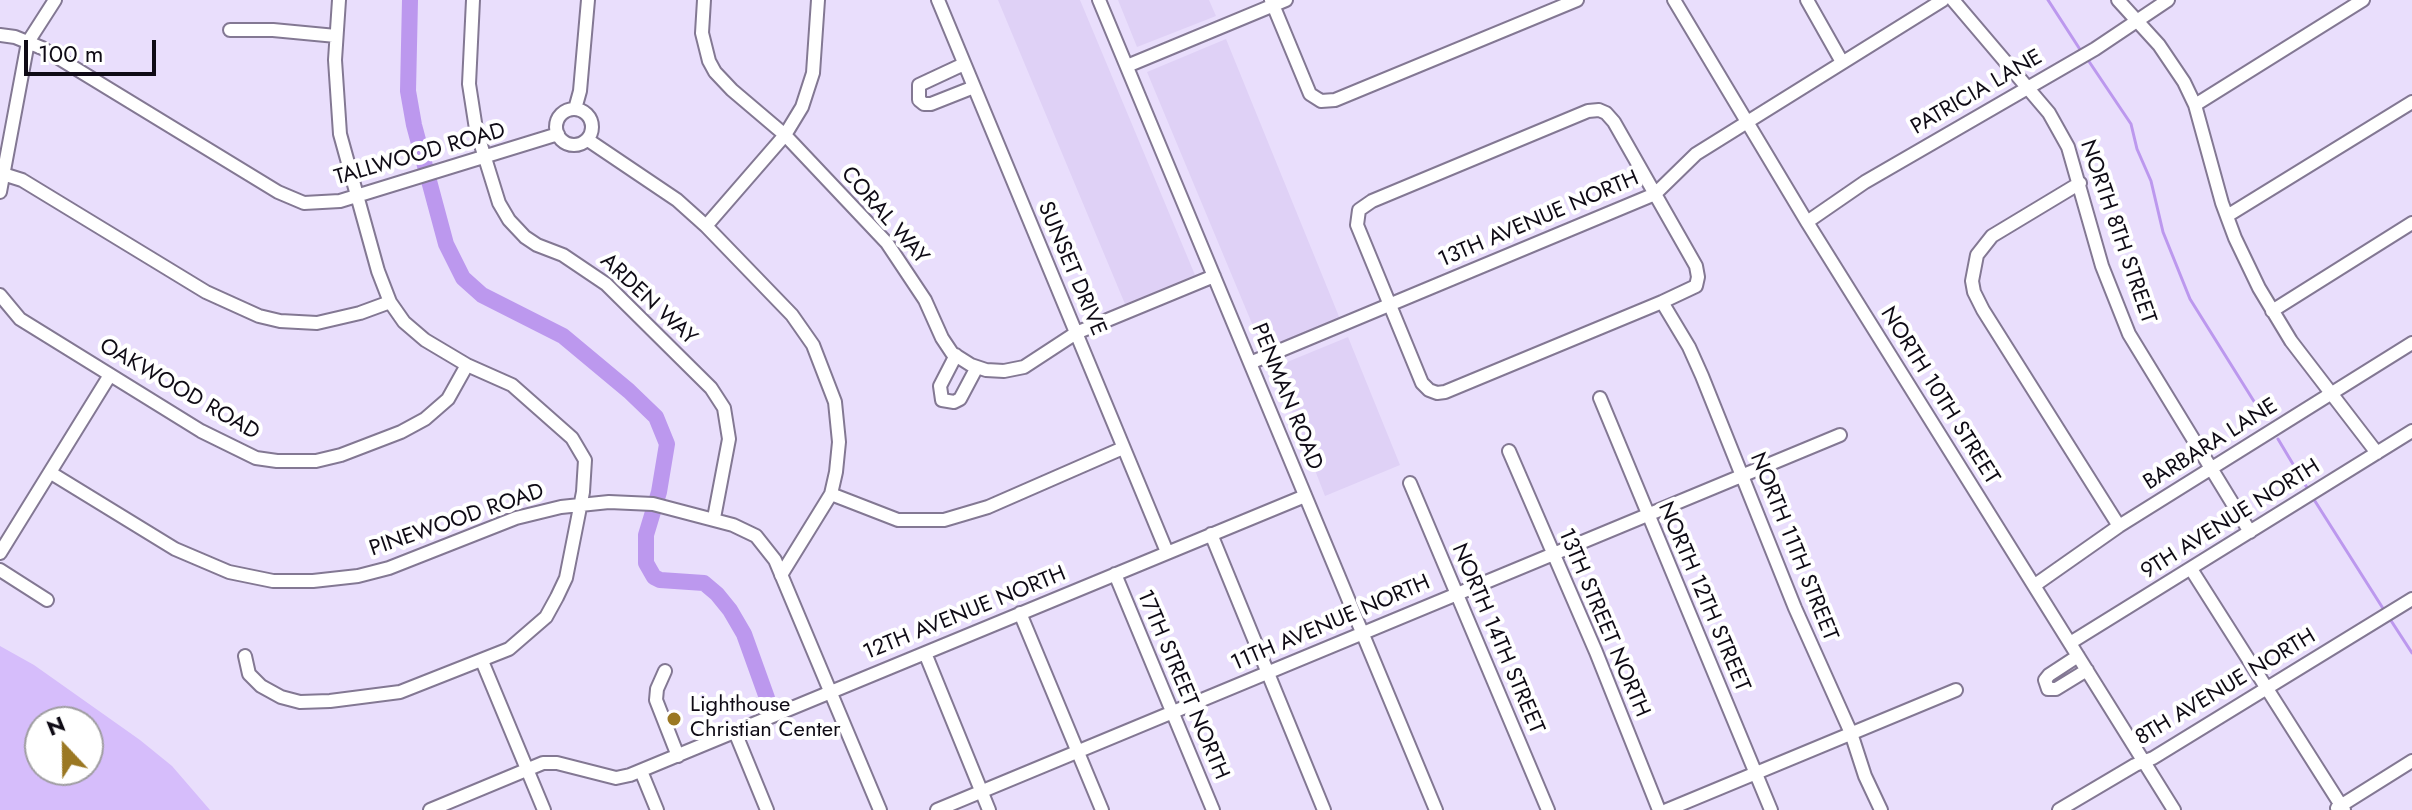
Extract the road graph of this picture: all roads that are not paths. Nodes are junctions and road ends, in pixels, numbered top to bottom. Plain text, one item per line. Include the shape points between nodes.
1 (55, 0) edge
2 (339, 0) edge
3 (473, 0) edge
4 (588, 0) edge
5 (704, 0) edge
6 (818, 0) edge
7 (938, 0) edge
8 (1099, 0) edge
9 (1286, 0) edge
10 (1577, 0) edge
11 (1674, 0) edge
12 (1807, 0) edge
13 (1943, 0) edge
14 (1953, 0) edge
15 (2118, 0) edge
16 (2168, 0) edge
17 (2363, 0) edge
18 (1272, 3) edge
19 (2138, 21) junction
20 (230, 30) dead end
21 (0, 35) edge
22 (336, 36) junction
23 (28, 42) junction
24 (1842, 62) junction
25 (964, 64) junction
26 (1127, 66) junction
27 (974, 87) junction
28 (2027, 88) junction
29 (2412, 102) edge
30 (2195, 105) junction
31 (575, 109) junction
32 (1747, 122) junction
33 (558, 134) junction
34 (785, 135) junction
35 (588, 140) junction
36 (483, 158) junction
37 (3, 174) junction
38 (2080, 183) junction
39 (0, 192) edge
40 (1655, 194) junction
41 (356, 196) junction
42 (2227, 216) junction
43 (1807, 222) junction
44 (2412, 223) edge
45 (706, 226) junction
46 (1214, 276) junction
47 (0, 295) edge
48 (390, 302) junction
49 (1662, 302) junction
50 (1391, 304) junction
51 (2272, 311) junction
52 (1076, 333) junction
53 (2412, 343) edge
54 (956, 355) junction
55 (1250, 363) junction
56 (467, 365) junction
57 (977, 367) junction
58 (110, 375) junction
59 (2331, 394) junction
60 (1600, 398) dead end
61 (2412, 431) edge
62 (1840, 435) dead end
63 (1123, 448) junction
64 (1509, 451) dead end
65 (2377, 453) junction
66 (2210, 468) junction
67 (51, 473) junction
68 (1741, 475) junction
69 (1410, 483) dead end
70 (831, 494) junction
71 (1305, 496) junction
72 (580, 505) junction
73 (1646, 514) junction
74 (714, 518) junction
75 (2119, 526) junction
76 (2250, 532) junction
77 (1211, 534) junction
78 (1167, 552) junction
79 (0, 553) edge
80 (1553, 555) junction
81 (2191, 569) junction
82 (0, 570) edge
83 (1115, 574) junction
84 (781, 575) junction
85 (2035, 585) junction
86 (1457, 593) junction
87 (2412, 599) edge
88 (47, 600) dead end
89 (1020, 613) junction
90 (1362, 633) junction
91 (2070, 643) junction
92 (925, 653) junction
93 (245, 656) dead end
94 (2078, 656) junction
95 (482, 661) junction
96 (2087, 670) junction
97 (665, 671) dead end
98 (1268, 673) junction
99 (2266, 689) junction
100 (1956, 690) dead end
101 (830, 692) junction
102 (1172, 712) junction
103 (735, 732) junction
104 (1851, 733) junction
105 (1078, 751) junction
106 (678, 756) junction
107 (2412, 761) edge
108 (2144, 762) junction
109 (527, 770) junction
110 (641, 771) junction
111 (1756, 773) junction
112 (981, 790) junction
113 (2061, 809) edge
114 (2339, 809) edge
115 (430, 810) edge
116 (544, 810) edge
117 (657, 810) edge
118 (767, 810) edge
119 (880, 810) edge
120 (937, 810) edge
121 (989, 810) edge
122 (1102, 810) edge
123 (1213, 810) edge
124 (1324, 810) edge
125 (1436, 810) edge
126 (1548, 810) edge
127 (1659, 810) edge
128 (1667, 810) edge
129 (1771, 810) edge
130 (1881, 810) edge
131 (2174, 810) edge

1 - 23 street
2 - 22 street
3 - 36 street, ARDEN WAY via 469,84
4 - 31 street
5 - 34 street, CORAL WAY via 702,33 715,72
6 - 34 street via 813,73
7 - 25 street, SUNSET DRIVE
8 - 26 street, PENMAN ROAD
9 - 18 street
10 - 18 street via 1335,100 1321,101 1310,94
11 - 32 street, NORTH 10TH STREET
12 - 24 street
13 - 24 street, 13TH AVENUE NORTH
14 - 28 street, NORTH 8TH STREET
15 - 19 street
16 - 19 street, PATRICIA LANE
17 - 30 street
18 - 26 street
19 - 28 street, PATRICIA LANE
19 - 30 street via 2172,63
20 - 22 street
21 - 23 street, TALLWOOD ROAD
22 - 41 street via 338,119
23 - 37 street
23 - 41 street, TALLWOOD ROAD via 291,199 321,204
24 - 32 street, 13TH AVENUE NORTH
25 - 27 street, SUNSET DRIVE
25 - 27 street via 919,85 919,100 931,104
26 - 46 street, PENMAN ROAD
27 - 52 street, SUNSET DRIVE
28 - 38 street, NORTH 8TH STREET via 2056,124
28 - 43 street, PATRICIA LANE via 1906,157
29 - 42 street
30 - 42 street
31 - 33 street via 560,116
31 - 35 street via 590,118
32 - 40 street, 13TH AVENUE NORTH via 1688,160
32 - 43 street, NORTH 10TH STREET
33 - 35 street via 571,145
33 - 36 street, TALLWOOD ROAD
34 - 45 street
34 - 54 street, CORAL WAY via 887,243
35 - 45 street
36 - 41 street, TALLWOOD ROAD
36 - 74 street, ARDEN WAY via 499,203 517,230 606,284 711,388 724,408 729,439
37 - 39 street
37 - 48 street via 22,180 206,292 259,316 317,323
38 - 66 street, NORTH 8TH STREET via 2102,266 2129,334
38 - 75 street via 1992,236 1973,265 1974,292
40 - 49 street via 1698,277 1696,286
40 - 50 street, 13TH AVENUE NORTH
40 - 50 street via 1614,122 1599,110 1588,111 1359,210 1357,225
41 - 48 street
42 - 51 street
43 - 85 street, NORTH 10TH STREET
44 - 51 street
45 - 70 street via 792,315 813,345 838,424
46 - 52 street, CORAL WAY
46 - 55 street, PENMAN ROAD
47 - 58 street, OAKWOOD ROAD via 20,319
48 - 56 street via 417,334
49 - 50 street via 1437,393 1422,383
49 - 68 street, NORTH 11TH STREET via 1689,347
50 - 55 street, 13TH AVENUE NORTH
51 - 59 street
52 - 57 street, CORAL WAY via 1024,367
52 - 63 street, SUNSET DRIVE
53 - 59 street, BARBARA LANE
54 - 57 street, CORAL WAY
54 - 57 street via 940,386 942,400 960,399
55 - 71 street, PENMAN ROAD
56 - 58 street, OAKWOOD ROAD via 448,399 425,419 341,455 296,462 256,458 227,446
56 - 72 street via 512,385 580,448 586,473
58 - 67 street
59 - 65 street
59 - 66 street, BARBARA LANE
60 - 73 street, NORTH 12TH STREET
61 - 65 street, 9TH AVENUE NORTH
62 - 68 street, 11TH AVENUE NORTH
63 - 70 street via 988,507 944,520 898,520
63 - 78 street, SUNSET DRIVE
64 - 80 street, 13TH STREET NORTH
65 - 76 street, 9TH AVENUE NORTH
66 - 75 street, BARBARA LANE
66 - 76 street, NORTH 8TH STREET
67 - 72 street, PINEWOOD ROAD via 175,549 229,572 273,581 358,576 516,518
67 - 79 street
68 - 73 street, 11TH AVENUE NORTH
68 - 104 street, NORTH 11TH STREET
69 - 86 street, NORTH 14TH STREET
70 - 84 street
71 - 77 street, 12TH AVENUE NORTH
71 - 90 street, PENMAN ROAD
72 - 74 street, PINEWOOD ROAD via 653,504
72 - 95 street via 566,578 546,617 509,649
73 - 80 street, 11TH AVENUE NORTH
73 - 111 street, NORTH 12TH STREET
74 - 84 street, PINEWOOD ROAD via 756,536
75 - 85 street, BARBARA LANE
76 - 81 street, 9TH AVENUE NORTH
77 - 78 street, 12TH AVENUE NORTH
77 - 98 street
78 - 83 street, 12TH AVENUE NORTH
80 - 86 street, 11TH AVENUE NORTH
80 - 127 street, 13TH STREET NORTH
81 - 91 street, 9TH AVENUE NORTH
81 - 99 street
82 - 88 street
83 - 89 street, 12TH AVENUE NORTH
83 - 102 street, 17TH STREET NORTH
84 - 101 street, PINEWOOD ROAD
85 - 91 street, NORTH 10TH STREET
86 - 90 street, 11TH AVENUE NORTH
86 - 126 street, NORTH 14TH STREET
87 - 99 street, 8TH AVENUE NORTH
89 - 92 street, 12TH AVENUE NORTH
89 - 105 street
90 - 98 street, 11TH AVENUE NORTH
90 - 125 street, PENMAN ROAD
91 - 94 street, NORTH 10TH STREET
92 - 101 street, 12TH AVENUE NORTH
92 - 112 street
93 - 95 street via 249,674 261,686 300,702 400,692
94 - 96 street, NORTH 10TH STREET
94 - 96 street via 2049,675 2048,689
95 - 109 street
96 - 108 street, NORTH 10TH STREET
97 - 106 street via 656,700
98 - 102 street, 11TH AVENUE NORTH
98 - 124 street
99 - 108 street, 8TH AVENUE NORTH
99 - 114 street
100 - 104 street
101 - 103 street, 12TH AVENUE NORTH
101 - 119 street, PINEWOOD ROAD
102 - 105 street, 11TH AVENUE NORTH
102 - 123 street, 17TH STREET NORTH
103 - 106 street, 12TH AVENUE NORTH
103 - 118 street
104 - 111 street
104 - 130 street, NORTH 11TH STREET
105 - 112 street, 11TH AVENUE NORTH
105 - 122 street
106 - 110 street, 12TH AVENUE NORTH
107 - 114 street
108 - 113 street, 8TH AVENUE NORTH
108 - 131 street, NORTH 10TH STREET
109 - 110 street, 12TH AVENUE NORTH via 557,763 616,778
109 - 115 street, 12TH AVENUE NORTH
109 - 116 street
110 - 117 street
111 - 128 street
111 - 129 street, NORTH 12TH STREET
112 - 120 street, 11TH AVENUE NORTH
112 - 121 street

